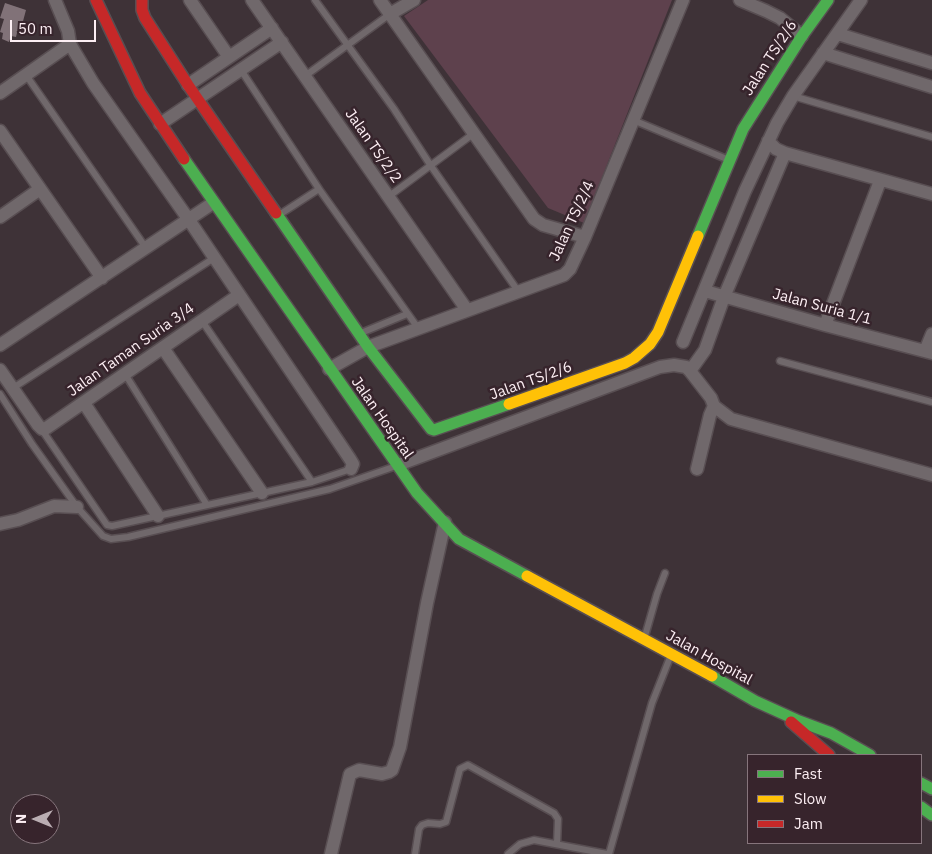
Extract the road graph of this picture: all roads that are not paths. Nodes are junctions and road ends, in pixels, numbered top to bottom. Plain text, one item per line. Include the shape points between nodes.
1 (55, 0) edge
2 (96, 0) edge
3 (142, 0) edge
4 (190, 0) edge
5 (252, 0) edge
6 (315, 0) edge
7 (380, 0) edge
8 (414, 0) edge
9 (683, 0) edge
10 (740, 0) edge
11 (828, 0) edge
12 (862, 0) edge
13 (390, 14) junction
14 (272, 28) junction
15 (838, 34) junction
16 (802, 36) junction
17 (282, 42) junction
18 (70, 44) junction
19 (347, 45) junction
20 (823, 53) junction
21 (229, 57) junction
22 (932, 64) edge
23 (241, 70) junction
24 (26, 76) junction
25 (305, 76) junction
26 (188, 84) junction
27 (932, 87) edge
28 (0, 93) edge
29 (793, 96) junction
30 (198, 99) junction
31 (633, 120) junction
32 (160, 124) junction
33 (0, 131) edge
34 (473, 134) junction
35 (932, 137) edge
36 (768, 141) junction
37 (785, 153) junction
38 (729, 160) junction
39 (431, 166) junction
40 (880, 181) junction
41 (320, 188) junction
42 (40, 189) junction
43 (932, 194) edge
44 (388, 197) junction
45 (213, 204) junction
46 (278, 216) junction
47 (0, 217) edge
48 (189, 220) junction
49 (585, 237) junction
50 (146, 248) junction
51 (214, 258) junction
52 (102, 278) junction
53 (705, 290) junction
54 (518, 291) junction
55 (239, 295) junction
56 (724, 297) junction
57 (467, 310) junction
58 (407, 314) junction
59 (202, 320) junction
60 (825, 325) junction
61 (418, 328) junction
62 (360, 334) junction
63 (932, 334) edge
64 (683, 342) dead end
65 (0, 345) edge
66 (368, 347) junction
67 (163, 348) junction
68 (929, 352) edge
69 (780, 361) dead end
70 (0, 370) edge
71 (329, 370) junction
72 (690, 371) junction
73 (125, 374) junction
74 (13, 388) junction
75 (0, 394) edge
76 (932, 402) edge
77 (84, 403) junction
78 (714, 406) junction
79 (42, 429) junction
80 (398, 465) junction
81 (351, 469) joint
82 (697, 469) dead end
83 (932, 475) edge
84 (312, 482) junction
85 (262, 493) junction
86 (208, 506) junction
87 (77, 507) junction
88 (158, 516) junction
89 (445, 522) junction
90 (0, 524) edge
91 (665, 573) dead end
92 (644, 638) junction
93 (672, 653) junction
94 (779, 712) junction
95 (828, 754) edge
96 (868, 754) edge
97 (557, 844) junction
98 (331, 854) edge
99 (415, 854) edge
100 (508, 854) edge
101 (608, 854) edge

1 - 18 street via 68,30
2 - 32 street, Jalan Hospital via 130,74
3 - 26 street, Jalan TS/2/6 via 146,18
4 - 21 street
5 - 14 street, Jalan TS/2/2
6 - 19 lane
7 - 13 street
8 - 13 street
9 - 31 street, Jalan TS/2/4
10 - 16 street via 780,18
11 - 16 street, Jalan TS/2/6
12 - 15 street
13 - 19 lane
13 - 34 street
14 - 17 street, Jalan TS/2/2
14 - 21 street
15 - 20 street
15 - 22 street
16 - 38 street, Jalan TS/2/6 via 750,117
17 - 23 street
17 - 25 street, Jalan TS/2/2
18 - 24 street
18 - 48 street via 93,83
19 - 25 lane
19 - 39 lane
20 - 27 street
20 - 29 street
21 - 26 street
23 - 30 street
23 - 41 lane
24 - 28 street
24 - 50 lane
25 - 44 street, Jalan TS/2/2
26 - 30 street, Jalan TS/2/6
29 - 35 lane
29 - 36 street
30 - 32 street
30 - 46 street, Jalan TS/2/6
31 - 38 lane
31 - 49 street, Jalan TS/2/4
32 - 45 street, Jalan Hospital
33 - 42 street
34 - 39 lane
34 - 49 street via 534,219
36 - 37 street
36 - 53 street
37 - 40 street
37 - 56 street
38 - 66 street, Jalan TS/2/6 via 658,332 634,358 434,430
39 - 44 lane
39 - 54 lane
40 - 43 street
40 - 60 street
41 - 46 lane
41 - 58 lane
42 - 47 street
42 - 52 street
44 - 57 street, Jalan TS/2/2
45 - 48 street
45 - 71 street, Jalan Hospital
46 - 62 street, Jalan TS/2/6
48 - 50 street
48 - 51 street
49 - 54 street, Jalan TS/2/4 via 564,275
50 - 52 street
51 - 55 street
51 - 74 lane
52 - 65 street
53 - 56 street, Jalan Suria 1/1
53 - 64 street
54 - 57 street, Jalan TS/2/4
55 - 59 street, Jalan Taman Suria 3/4
55 - 81 street via 350,459
56 - 60 street, Jalan Suria 1/1
56 - 72 street via 705,350
57 - 61 street, Jalan TS/2/4
58 - 61 lane
58 - 62 lane
59 - 67 street, Jalan Taman Suria 3/4
59 - 84 lane
60 - 68 street, Jalan Suria 1/1
61 - 66 street, Jalan TS/2/4
62 - 66 street, Jalan TS/2/6
63 - 68 street
66 - 71 street, Jalan TS/2/4
67 - 73 street, Jalan Taman Suria 3/4
67 - 85 street
69 - 76 lane
70 - 74 street
71 - 80 street, Jalan Hospital
72 - 78 street
72 - 80 street via 679,365 660,367
73 - 77 street, Jalan Taman Suria 3/4
73 - 86 lane
74 - 79 street
75 - 87 lane
77 - 79 street, Jalan Taman Suria 3/4
77 - 88 street
78 - 82 street
78 - 83 street via 731,419
79 - 88 lane via 107,525
80 - 87 lane via 330,489 119,538 103,536
80 - 89 street, Jalan Hospital via 416,493
81 - 84 lane
84 - 85 lane
85 - 86 lane
86 - 88 lane
87 - 90 street via 54,506
89 - 92 street, Jalan Hospital via 459,539
89 - 98 street via 400,746 392,770 382,774 359,770 350,774
91 - 92 lane
92 - 93 street, Jalan Hospital
93 - 94 street, Jalan Hospital
93 - 101 lane via 652,702
94 - 95 street, Jalan Hospital
94 - 96 street, Jalan Hospital via 832,733
97 - 99 lane via 558,819 554,812 468,765 460,769 446,822 422,825
97 - 100 lane via 534,840 520,844
97 - 101 lane

